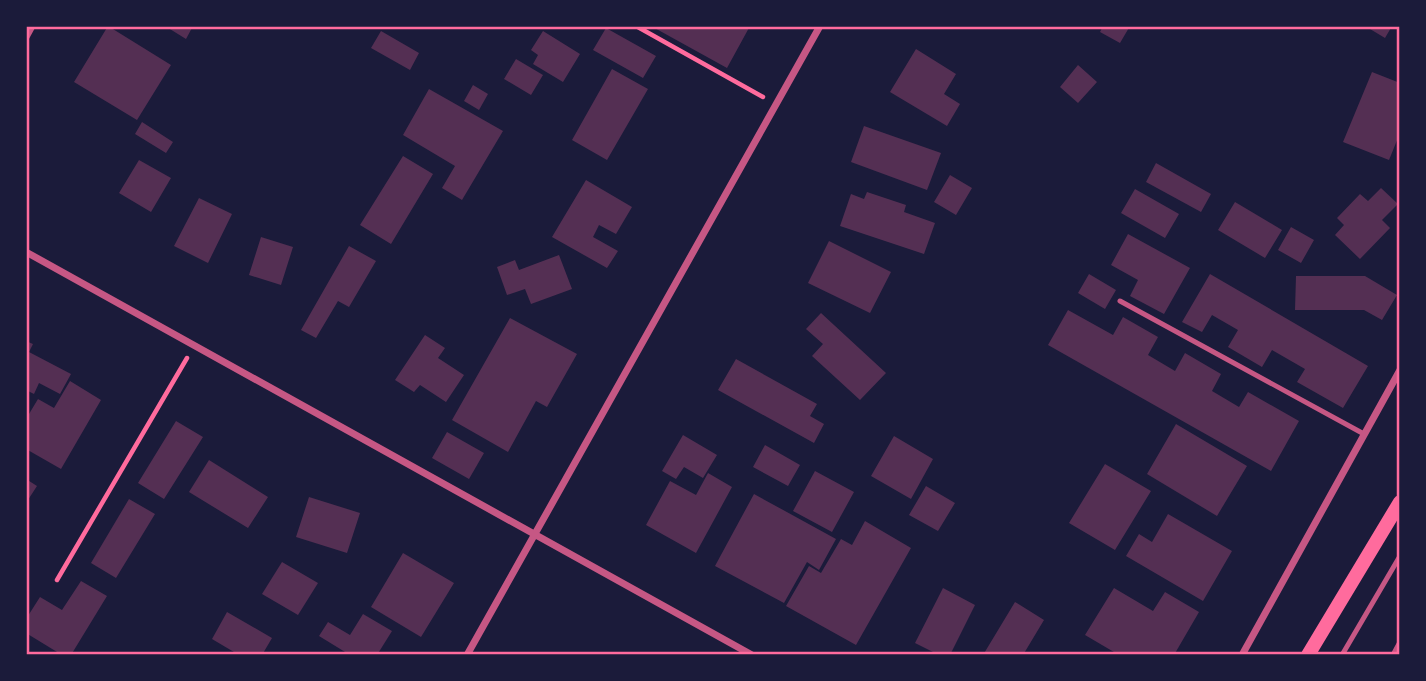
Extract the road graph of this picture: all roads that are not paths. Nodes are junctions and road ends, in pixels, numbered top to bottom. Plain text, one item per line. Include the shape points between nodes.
1 (32, 26) edge
2 (820, 26) edge
3 (26, 37) edge
4 (26, 252) edge
5 (1120, 301) dead end
6 (1400, 370) edge
7 (1364, 434) junction
8 (1400, 502) edge
9 (535, 533) junction
10 (1400, 556) edge
11 (1400, 642) edge
12 (467, 655) edge
13 (752, 655) edge
14 (1242, 655) edge
15 (1308, 655) edge
16 (1342, 655) edge
17 (1393, 655) edge

1 - 3 street
2 - 9 street
4 - 9 street
5 - 7 lane
6 - 7 street
7 - 14 street
8 - 15 main road
9 - 12 street
9 - 13 street
10 - 16 lane
11 - 17 lane

